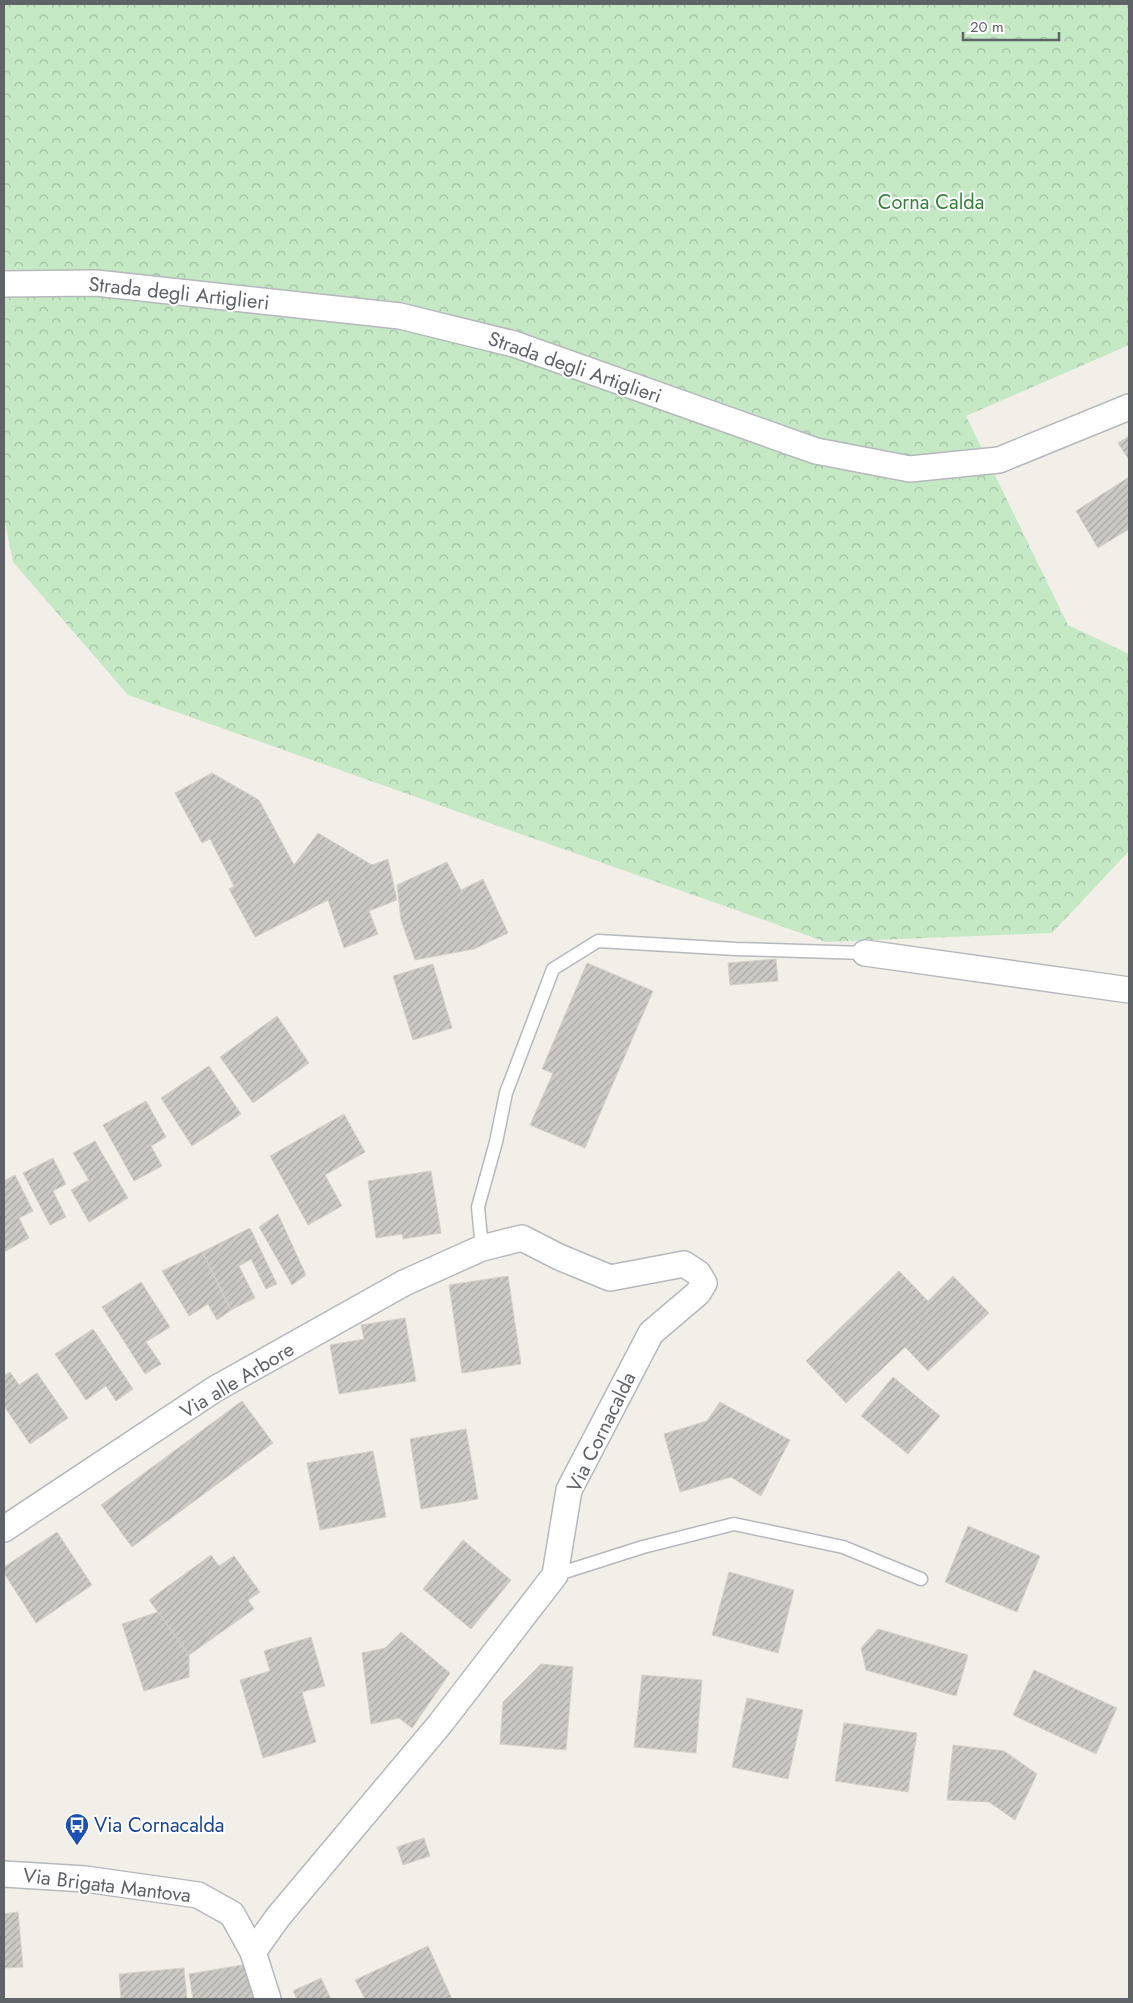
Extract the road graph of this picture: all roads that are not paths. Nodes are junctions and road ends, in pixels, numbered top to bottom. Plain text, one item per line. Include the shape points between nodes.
1 (4, 284) edge
2 (1129, 407) edge
3 (865, 953) joint
4 (1129, 990) edge
5 (482, 1248) junction
6 (4, 1530) edge
7 (554, 1575) junction
8 (921, 1579) dead end
9 (4, 1874) edge
10 (254, 1952) junction
11 (268, 1999) edge

1 - 2 street, Strada degli Artiglieri via 96,283 400,316 514,344 816,451 910,469 999,460
3 - 4 street
3 - 5 lane via 598,941 554,969 506,1093 478,1207
5 - 6 street, Via alle Arbore via 404,1283 215,1389
5 - 7 street, Via Cornacalda via 522,1238 610,1278 684,1264 698,1273 704,1283 698,1293 651,1333 570,1490
7 - 8 lane via 643,1546 734,1524 843,1547
7 - 10 street, Via Cornacalda via 440,1724 278,1917
9 - 10 street, Via Brigata Mantova via 85,1880 198,1895 232,1914
10 - 11 street, Via Brigata Mantova

